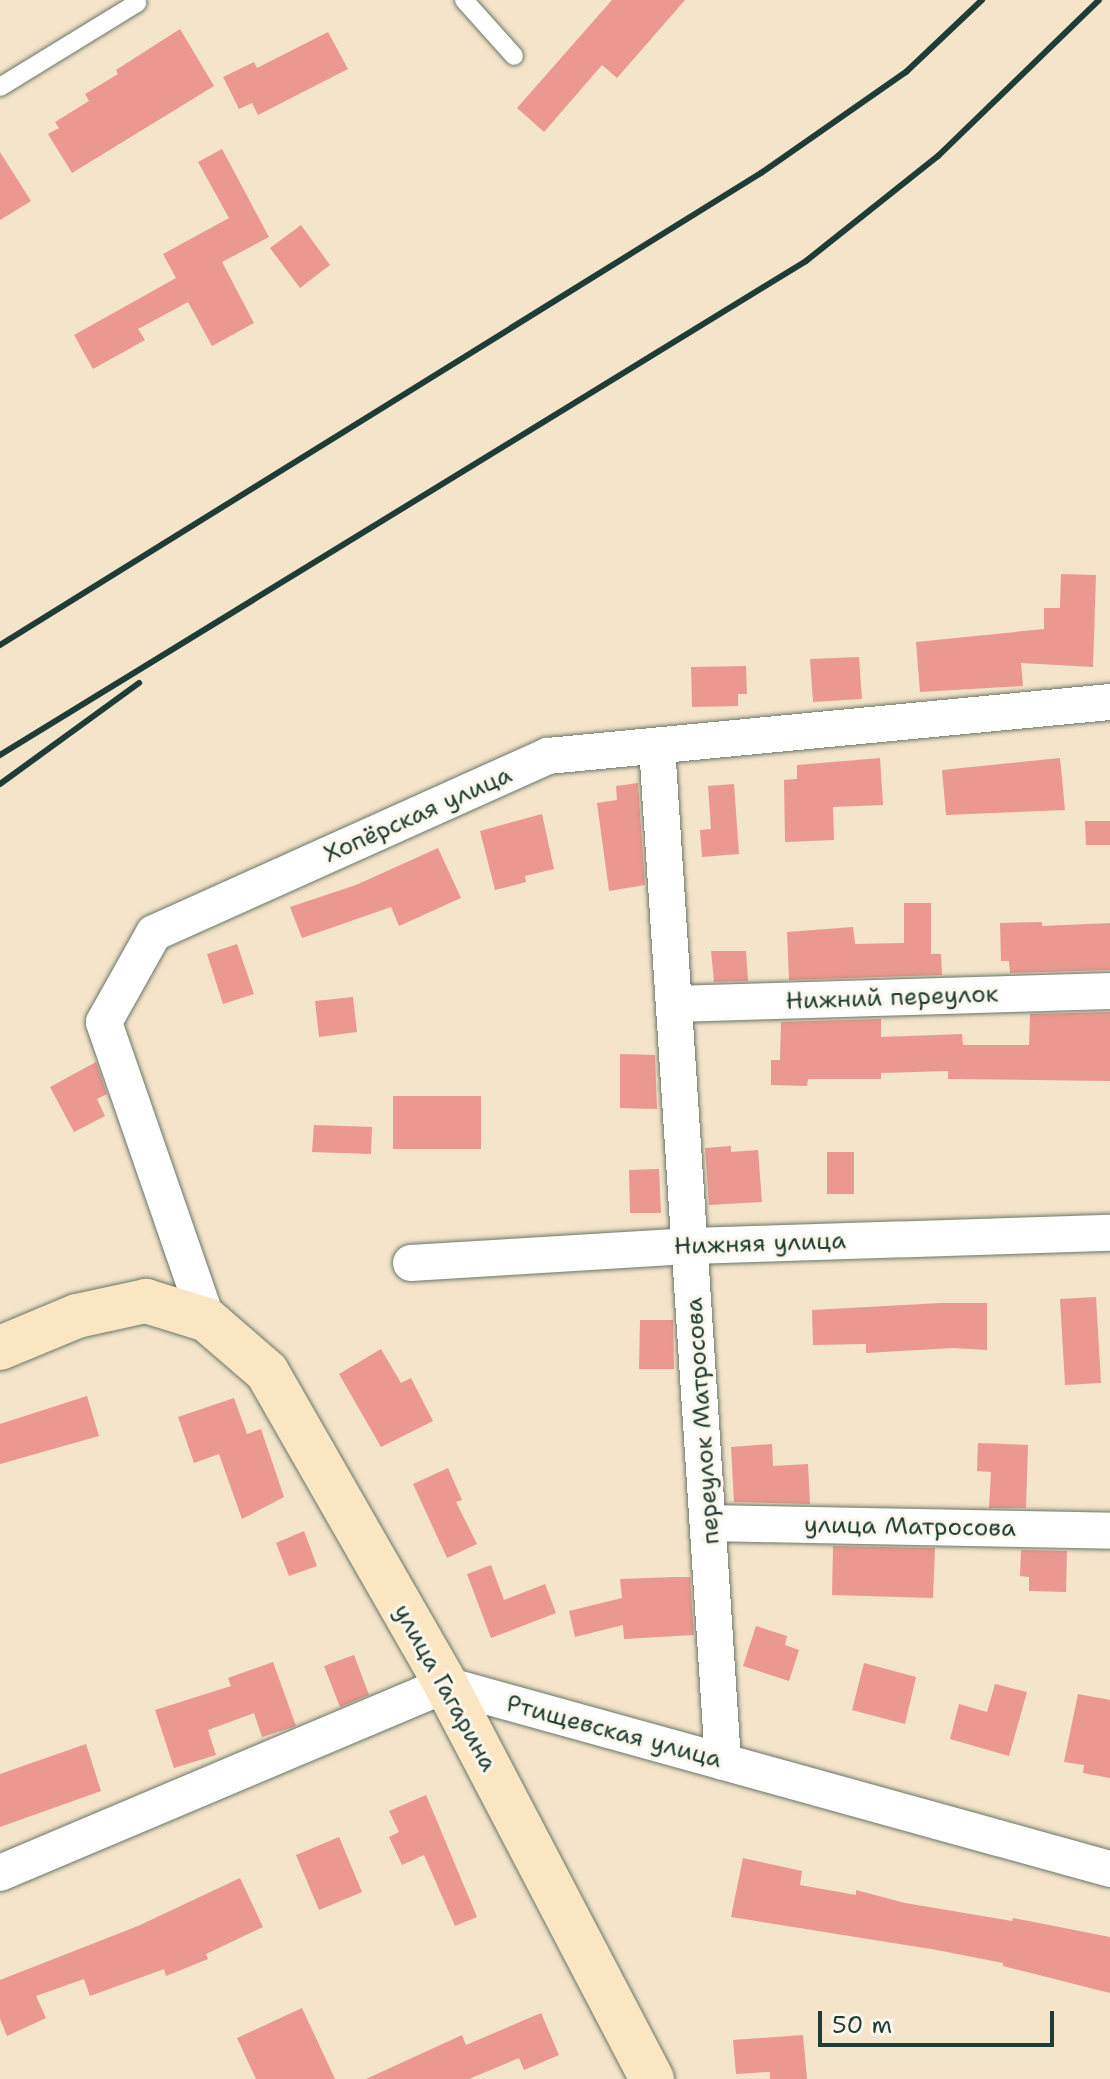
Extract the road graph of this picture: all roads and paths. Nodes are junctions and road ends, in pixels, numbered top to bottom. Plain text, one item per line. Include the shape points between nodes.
1 (464, 0) edge
2 (137, 3) dead end
3 (514, 56) dead end
4 (0, 87) edge
5 (1110, 702) edge
6 (657, 746) junction
7 (1110, 991) edge
8 (675, 1004) junction
9 (1110, 1233) edge
10 (691, 1246) junction
11 (411, 1263) dead end
12 (207, 1320) junction
13 (0, 1348) edge
14 (710, 1523) junction
15 (1110, 1531) edge
16 (446, 1685) junction
17 (723, 1762) junction
18 (1110, 1869) edge
19 (0, 1873) edge
20 (652, 2079) edge

1 - 3 lane
2 - 4 lane
5 - 6 street, Хопёрская улица
6 - 8 street, переулок Матросова
6 - 12 street, Хопёрская улица via 548,756 154,933 104,1022
7 - 8 street, Нижний переулок
8 - 10 street, переулок Матросова
9 - 10 street, Нижняя улица
10 - 11 street, Нижняя улица
10 - 14 street, переулок Матросова
12 - 13 street via 146,1301 77,1316
12 - 16 street, улица Гагарина via 267,1372
14 - 15 street, улица Матросова
14 - 17 street, переулок Матросова
16 - 17 street, Ртищевская улица
16 - 19 street
16 - 20 street, улица Гагарина
17 - 18 street, Ртищевская улица

